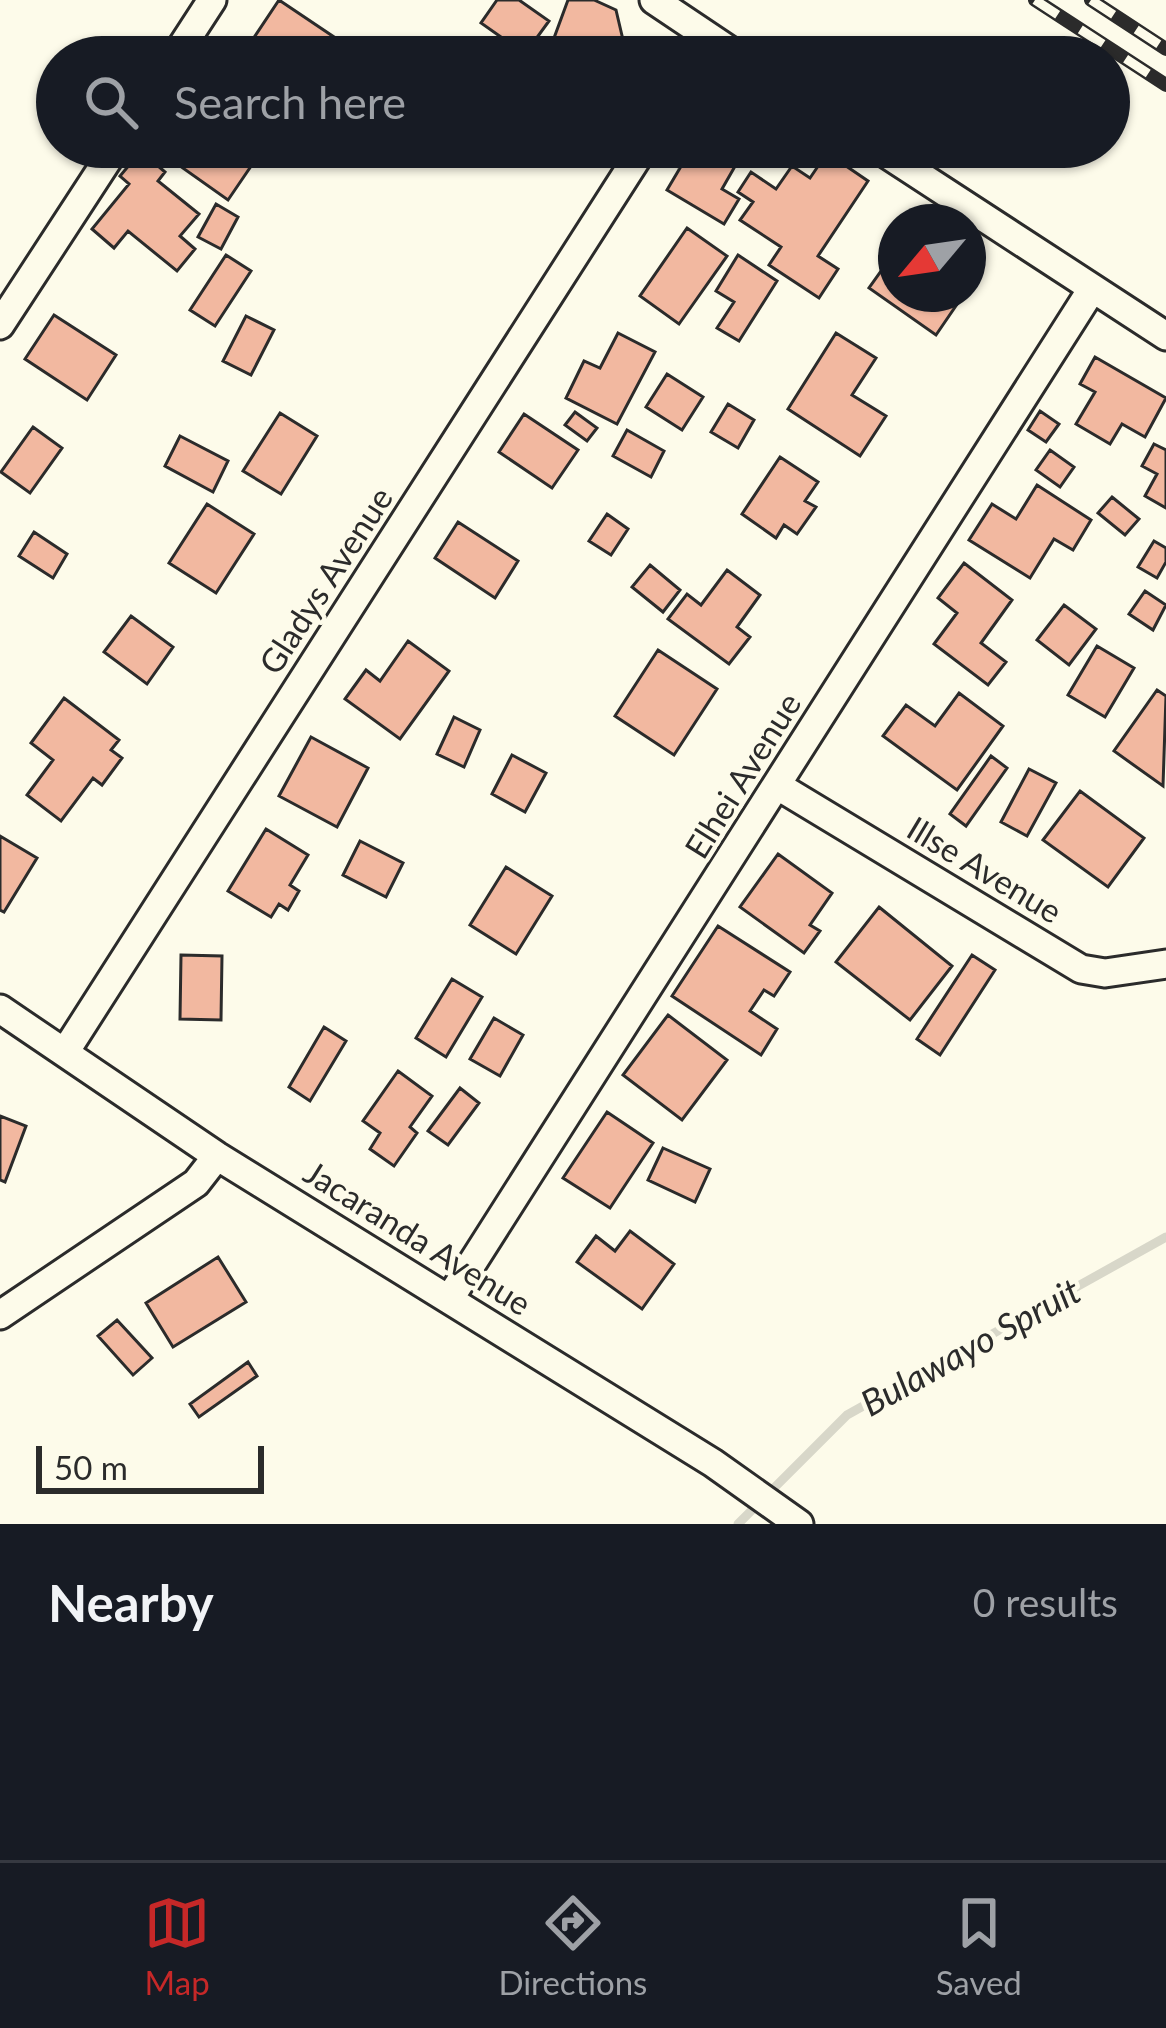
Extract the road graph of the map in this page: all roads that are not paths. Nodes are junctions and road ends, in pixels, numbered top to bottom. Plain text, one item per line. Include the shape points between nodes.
1 (212, 0) edge
2 (654, 0) edge
3 (189, 36) edge
4 (694, 36) edge
5 (102, 168) edge
6 (631, 168) edge
7 (908, 168) edge
8 (1092, 289) junction
9 (0, 325) edge
10 (1166, 336) edge
11 (778, 786) junction
12 (1166, 964) edge
13 (0, 1010) edge
14 (65, 1052) junction
15 (217, 1156) junction
16 (450, 1298) junction
17 (0, 1315) edge
18 (798, 1523) edge

1 - 3 street
2 - 4 street
5 - 9 street
6 - 14 street, Gladys Avenue
7 - 8 street
8 - 10 street
8 - 11 street, Elhei Avenue
11 - 12 street, Illse Avenue via 1082,969
11 - 16 street, Elhei Avenue
13 - 14 street, Jacaranda Avenue
14 - 15 street, Jacaranda Avenue
15 - 16 street, Jacaranda Avenue
15 - 17 street via 196,1183
16 - 18 street, Jacaranda Avenue

